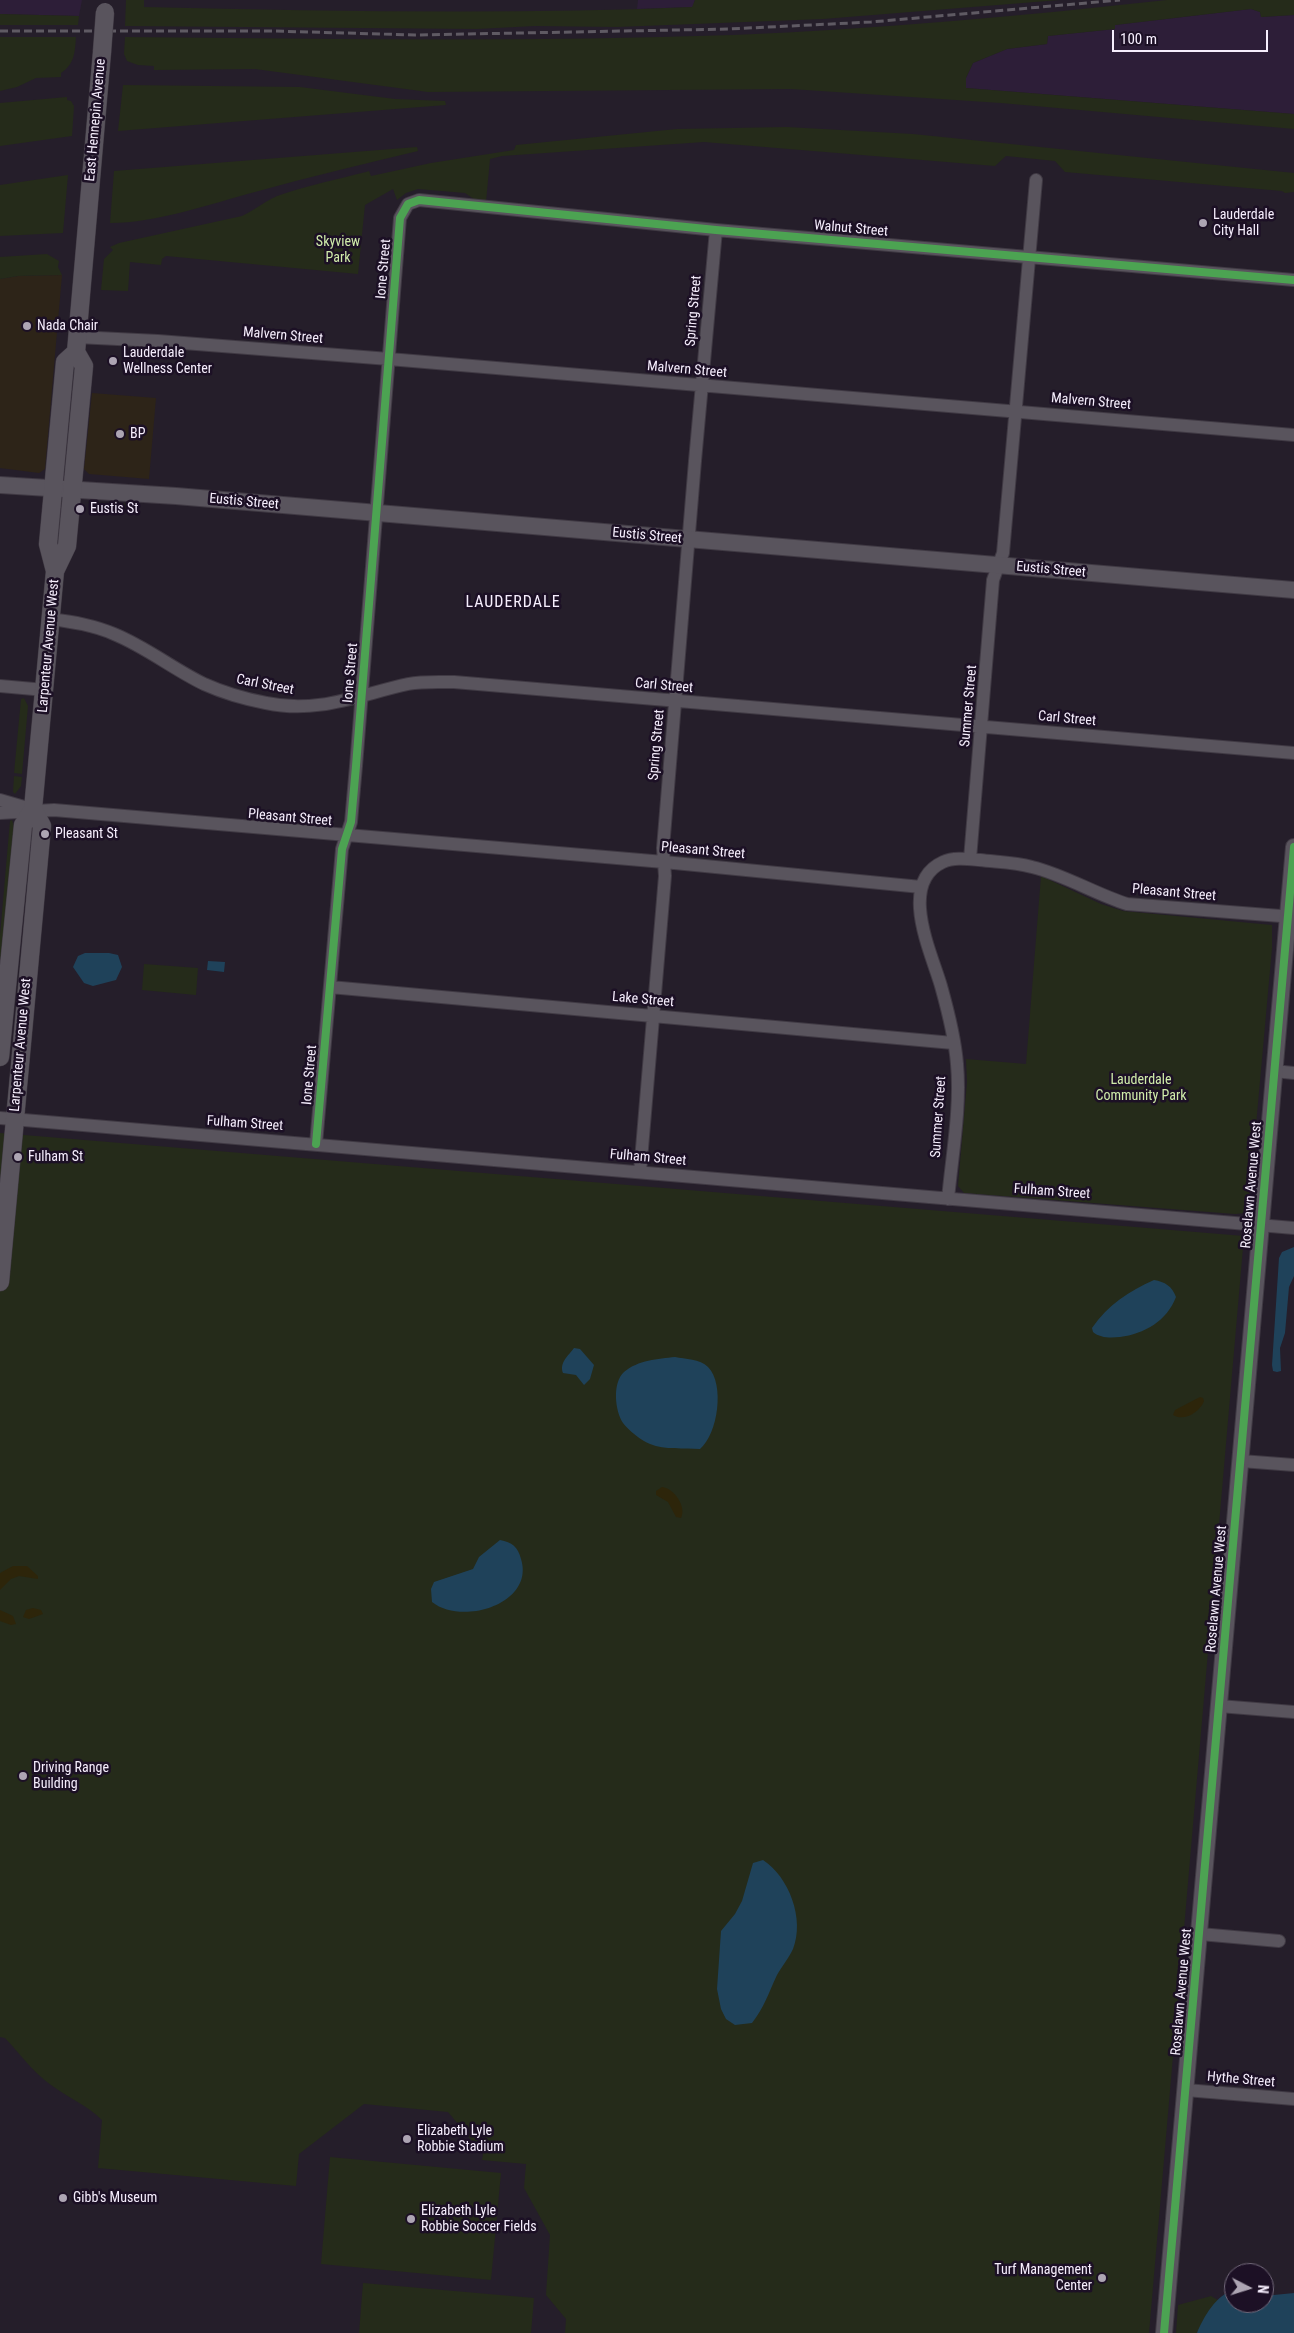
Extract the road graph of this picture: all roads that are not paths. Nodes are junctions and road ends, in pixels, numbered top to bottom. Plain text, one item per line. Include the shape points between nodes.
1 (106, 6) edge
2 (1036, 180) dead end
3 (408, 204) joint
4 (716, 230) junction
5 (86, 239) joint
6 (1029, 256) junction
7 (1294, 280) edge
8 (76, 345) junction
9 (389, 359) junction
10 (702, 386) junction
11 (1016, 411) junction
12 (1294, 435) edge
13 (0, 485) edge
14 (53, 489) junction
15 (72, 491) junction
16 (377, 513) junction
17 (688, 539) junction
18 (998, 565) junction
19 (55, 571) junction
20 (1294, 590) edge
21 (51, 619) junction
22 (0, 686) edge
23 (45, 690) junction
24 (361, 696) junction
25 (676, 702) junction
26 (982, 728) junction
27 (1294, 753) edge
28 (0, 800) edge
29 (34, 809) junction
30 (0, 813) edge
31 (345, 835) junction
32 (1294, 847) edge
33 (970, 859) junction
34 (664, 862) junction
35 (921, 887) junction
36 (1291, 916) edge
37 (330, 987) junction
38 (655, 1016) junction
39 (954, 1043) junction
40 (0, 1057) edge
41 (1274, 1071) junction
42 (1294, 1073) edge
43 (7, 1119) edge
44 (316, 1144) junction
45 (640, 1172) junction
46 (948, 1199) junction
47 (1261, 1225) junction
48 (1294, 1228) edge
49 (0, 1282) edge
50 (1241, 1461) junction
51 (1294, 1466) edge
52 (1219, 1706) junction
53 (1294, 1712) edge
54 (1200, 1934) junction
55 (1279, 1941) dead end
56 (1186, 2090) junction
57 (1294, 2099) edge
58 (1164, 2333) edge

1 - 5 main road, East Hennepin Avenue, bridge
2 - 6 street, Summer Street
3 - 4 street, Walnut Street via 419,200
3 - 9 street, Ione Street via 400,218
4 - 6 street, Walnut Street
4 - 10 street, Spring Street
5 - 8 main road, Larpenteur Avenue West
6 - 7 street, Walnut Street
6 - 11 street, Summer Street
8 - 9 street, Malvern Street via 158,341
8 - 14 main road, Larpenteur Avenue West via 65,362
8 - 15 main road, Larpenteur Avenue West via 84,366
9 - 10 street, Malvern Street
9 - 16 street, Ione Street
10 - 11 street, Malvern Street
10 - 17 street, Spring Street
11 - 12 street, Malvern Street
11 - 18 street, Summer Street via 1003,553
13 - 14 street, Eustis Street
14 - 15 street, Eustis Street
14 - 19 main road, Larpenteur Avenue West via 48,544
15 - 16 street, Eustis Street
15 - 19 main road, Larpenteur Avenue West via 67,546
16 - 17 street, Eustis Street
16 - 24 street, Ione Street
17 - 18 street, Eustis Street
17 - 25 street, Spring Street
18 - 20 street, Eustis Street
18 - 26 street, Summer Street via 993,580
19 - 21 main road, Larpenteur Avenue West
21 - 23 main road, Larpenteur Avenue West
21 - 24 street, Carl Street via 82,623 114,634 203,683 250,699 294,707 318,706
22 - 23 street
23 - 29 main road, Larpenteur Avenue West
24 - 25 street, Carl Street via 428,682
24 - 31 street, Ione Street via 350,822
25 - 26 street, Carl Street
25 - 34 street, Spring Street
26 - 27 street, Carl Street
26 - 33 street, Summer Street
28 - 29 street, Pleasant Street
29 - 30 street, Pleasant Street
29 - 31 street, Pleasant Street
29 - 40 main road, Larpenteur Avenue West via 23,824
29 - 43 main road, Larpenteur Avenue West via 42,826
31 - 34 street, Pleasant Street
31 - 37 street, Ione Street
32 - 36 street, Roselawn Avenue West
33 - 35 street via 942,862
33 - 36 street, Pleasant Street via 1033,867 1127,904
34 - 35 street, Pleasant Street
34 - 38 street, Spring Street
35 - 39 street, Summer Street via 925,940 939,979
36 - 41 street, Roselawn Avenue West
37 - 38 street, Lake Street
37 - 44 street, Ione Street
38 - 39 street, Lake Street
38 - 45 street, Spring Street
39 - 46 street, Summer Street via 958,1080
41 - 42 street
41 - 47 street, Roselawn Avenue West
43 - 44 street, Fulham Street
43 - 49 main road, Larpenteur Avenue West
44 - 45 street, Fulham Street
45 - 46 street, Fulham Street
46 - 47 street, Fulham Street
47 - 48 street, Fulham Street
47 - 50 street, Roselawn Avenue West
50 - 51 street
50 - 52 street, Roselawn Avenue West
52 - 53 street
52 - 54 street, Roselawn Avenue West
54 - 55 street
54 - 56 street, Roselawn Avenue West
56 - 57 street, Hythe Street
56 - 58 street, Roselawn Avenue West

